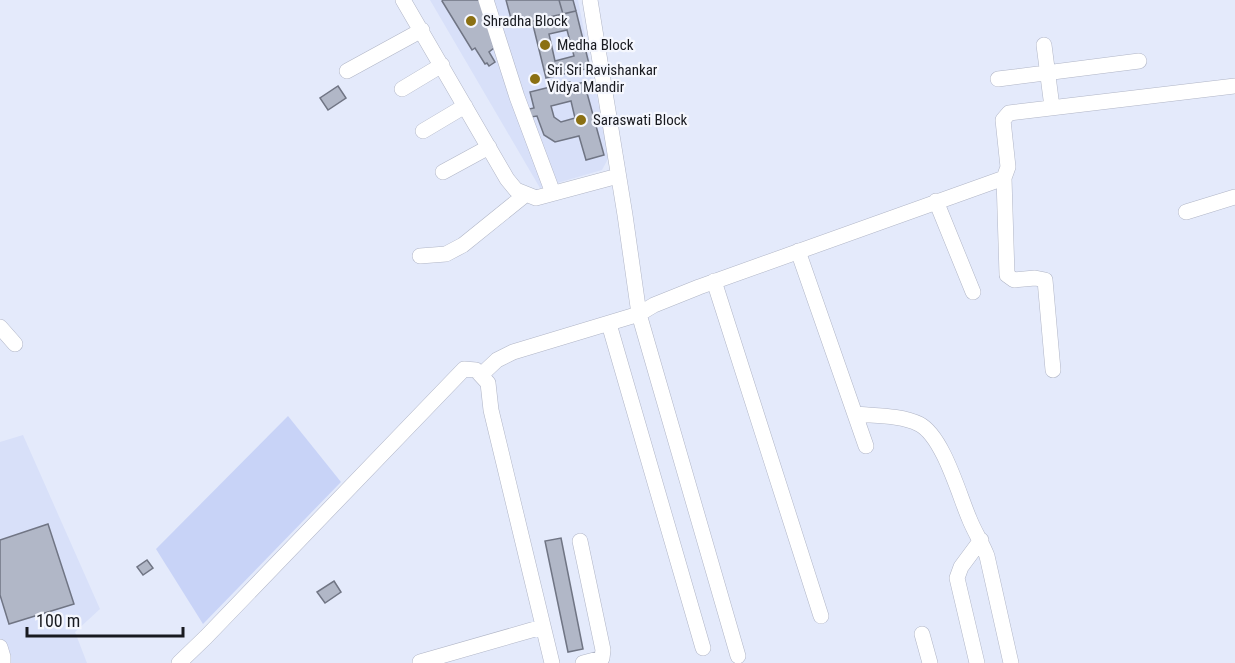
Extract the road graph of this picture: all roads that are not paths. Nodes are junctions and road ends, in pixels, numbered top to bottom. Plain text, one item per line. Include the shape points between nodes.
1 (403, 0) edge
2 (486, 0) edge
3 (590, 0) edge
4 (422, 30) junction
5 (1044, 45) dead end
6 (1139, 61) dead end
7 (442, 65) junction
8 (347, 71) dead end
9 (1047, 72) junction
10 (998, 79) dead end
11 (1235, 86) edge
12 (402, 89) dead end
13 (465, 106) junction
14 (1052, 107) junction
15 (423, 131) dead end
16 (489, 147) junction
17 (443, 172) dead end
18 (618, 176) junction
19 (1004, 178) junction
20 (553, 193) junction
21 (525, 195) junction
22 (936, 201) junction
23 (1233, 202) edge
24 (1186, 212) dead end
25 (798, 251) junction
26 (420, 256) dead end
27 (714, 281) junction
28 (974, 292) dead end
29 (639, 314) junction
30 (609, 324) junction
31 (0, 327) edge
32 (15, 344) dead end
33 (1053, 370) dead end
34 (481, 375) junction
35 (855, 414) junction
36 (866, 446) dead end
37 (981, 540) junction
38 (580, 542) dead end
39 (821, 616) dead end
40 (542, 627) junction
41 (922, 634) dead end
42 (0, 647) edge
43 (703, 648) dead end
44 (738, 656) dead end
45 (420, 662) edge
46 (3, 663) edge
47 (179, 663) edge
48 (552, 663) edge
49 (583, 663) edge
50 (930, 663) edge
51 (977, 663) edge
52 (1011, 663) edge

1 - 4 street
2 - 20 street
3 - 18 street
4 - 7 street
4 - 8 street
5 - 9 street
6 - 9 street
7 - 12 street
7 - 13 street
9 - 10 street
9 - 14 street
11 - 14 street
13 - 15 street
13 - 16 street
14 - 19 street via 1017,111 1004,117 1008,167
16 - 17 street
16 - 21 street via 507,179
18 - 20 street
18 - 29 street
19 - 22 street
19 - 33 street via 1007,275 1014,280 1045,280
20 - 21 street via 536,198
21 - 26 street via 463,245 446,254
22 - 25 street
22 - 28 street
23 - 24 street
25 - 27 street
25 - 35 street
27 - 29 street
27 - 39 street
29 - 30 street
29 - 44 street
30 - 34 street via 513,352
30 - 43 street
31 - 32 street
34 - 40 street via 488,383
34 - 47 street via 476,370 464,369
35 - 36 street
35 - 37 street via 920,425 933,438 954,473 969,519
37 - 51 street via 957,578
37 - 52 street
38 - 49 street via 603,650 602,658
40 - 45 street
40 - 48 street
41 - 50 street
42 - 46 street

